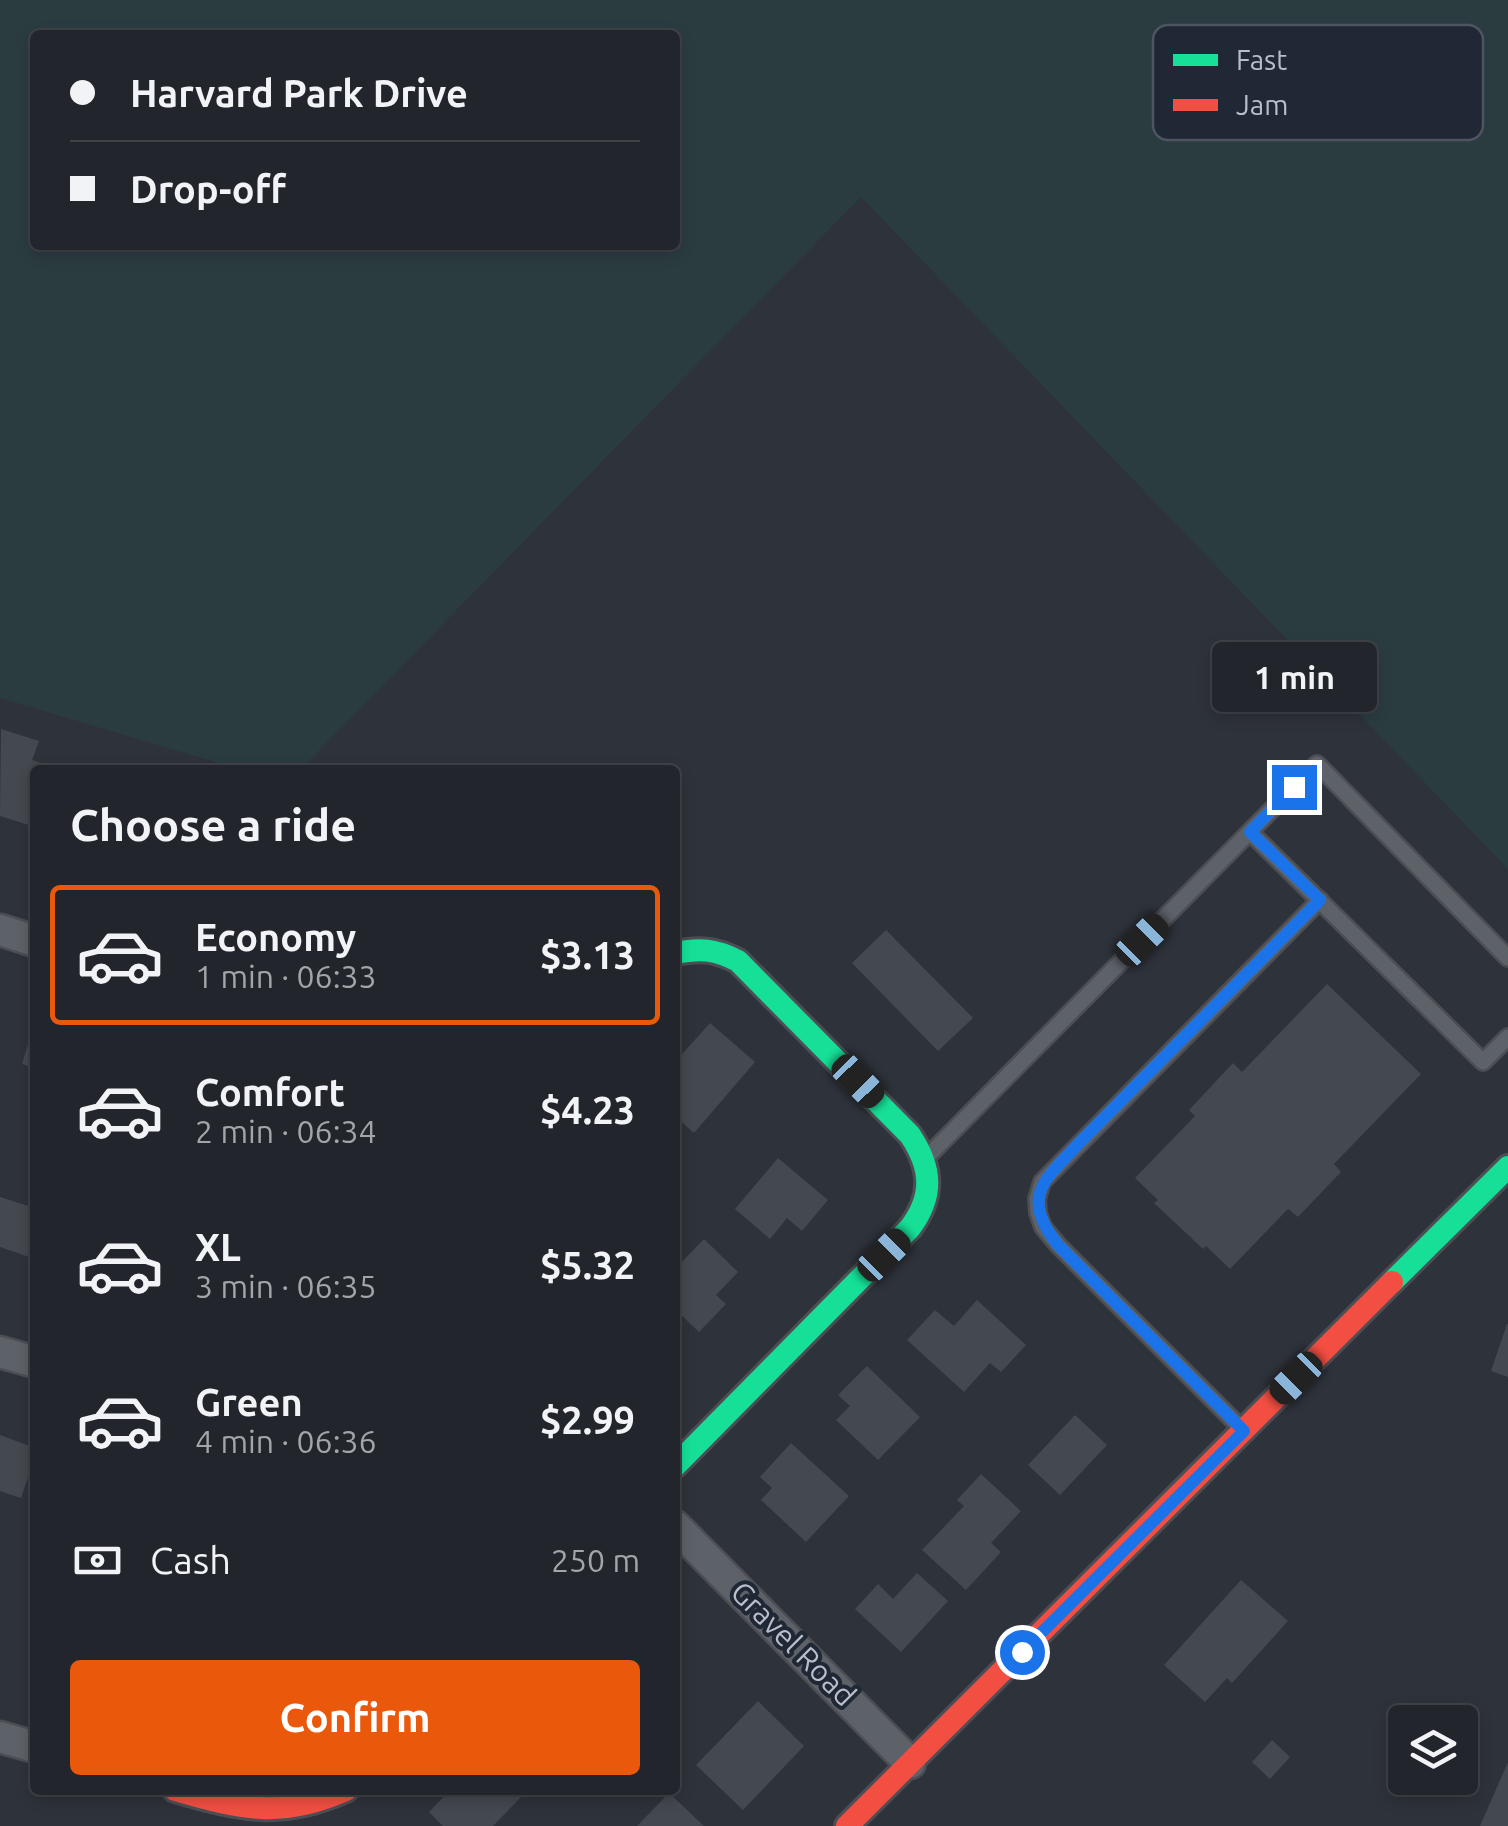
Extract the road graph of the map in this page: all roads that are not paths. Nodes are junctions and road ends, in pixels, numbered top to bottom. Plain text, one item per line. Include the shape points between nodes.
1 (1250, 832) junction
2 (1320, 900) junction
3 (0, 930) edge
4 (30, 939) edge
5 (680, 952) edge
6 (1508, 958) edge
7 (1508, 1038) edge
8 (926, 1158) junction
9 (1508, 1167) edge
10 (0, 1352) edge
11 (30, 1361) edge
12 (1244, 1431) junction
13 (680, 1461) edge
14 (680, 1531) edge
15 (0, 1737) edge
16 (30, 1746) edge
17 (910, 1763) junction
18 (193, 1795) edge
19 (336, 1795) edge
20 (847, 1826) edge

1 - 2 lane
1 - 6 lane via 1317,764
1 - 8 lane
2 - 7 lane via 1483,1062
2 - 12 lane via 1042,1182 1037,1199 1044,1227 1058,1245
3 - 4 street
5 - 8 street via 721,952 754,973
8 - 13 street via 928,1199 921,1216
9 - 12 street
10 - 11 street
12 - 17 street
14 - 17 street, Gravel Road
15 - 16 street
17 - 20 street
18 - 19 street via 278,1812

